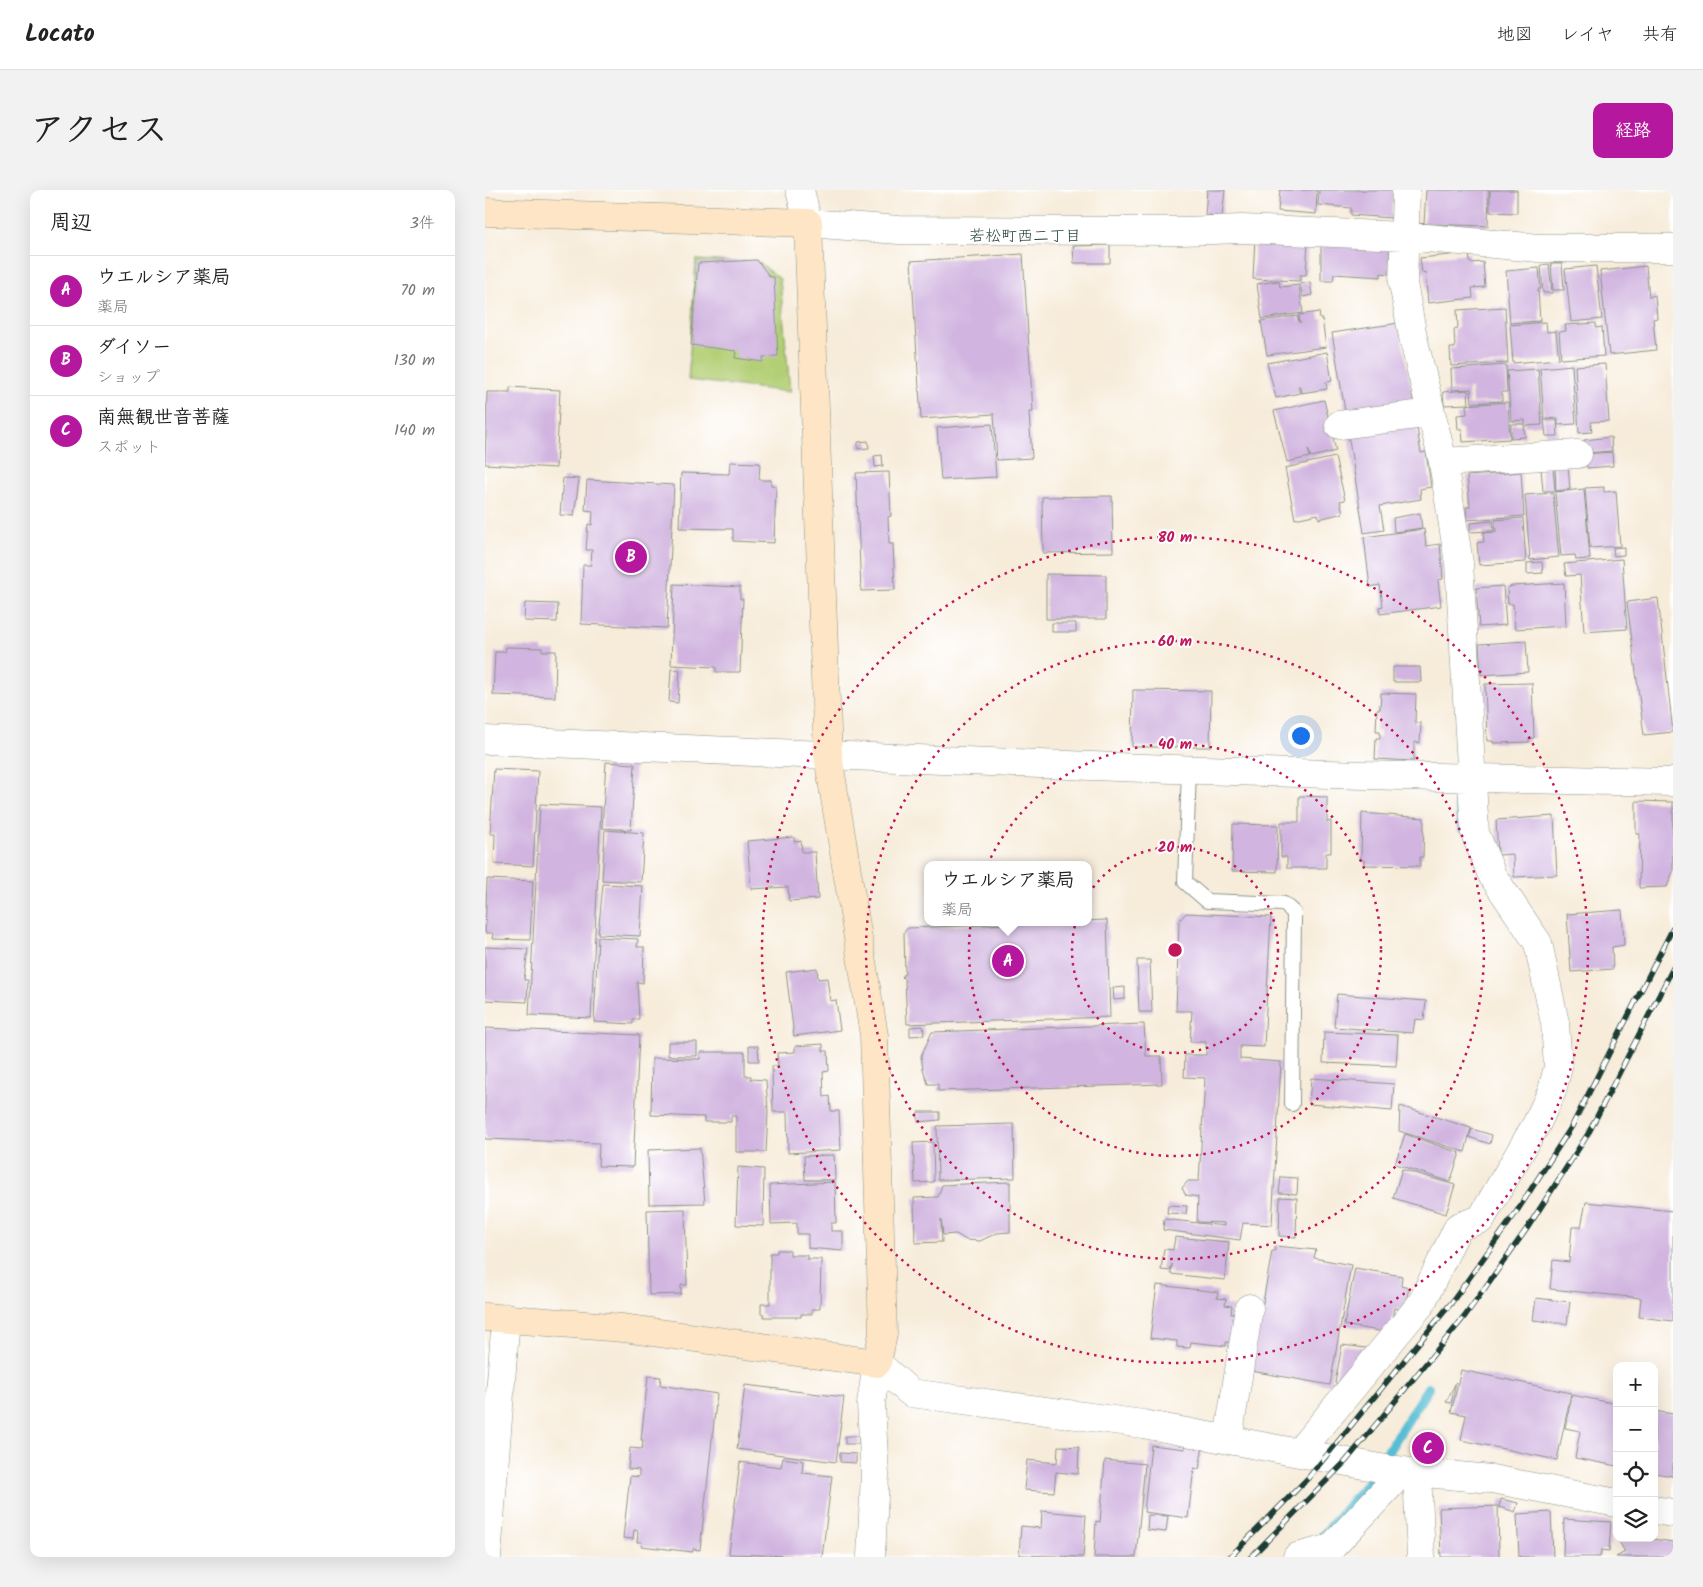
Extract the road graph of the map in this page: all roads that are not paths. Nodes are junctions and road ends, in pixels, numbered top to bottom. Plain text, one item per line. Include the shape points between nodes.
1 (800, 190) edge
2 (1406, 190) edge
3 (485, 212) edge
4 (807, 223) junction
5 (1404, 236) junction
6 (1673, 248) edge
7 (1431, 413) junction
8 (1339, 425) dead end
9 (1578, 454) dead end
10 (1443, 462) junction
11 (485, 740) edge
12 (828, 756) junction
13 (1189, 769) junction
14 (1472, 779) junction
15 (1673, 782) edge
16 (1292, 1104) dead end
17 (1249, 1308) dead end
18 (495, 1318) edge
19 (877, 1363) junction
20 (1228, 1439) junction
21 (1299, 1452) junction
22 (1395, 1470) junction
23 (1613, 1502) edge
24 (1658, 1511) edge
25 (1673, 1513) edge
26 (487, 1557) edge
27 (871, 1557) edge
28 (1297, 1557) edge
29 (1421, 1557) edge

1 - 4 street
2 - 5 street
3 - 4 street
4 - 5 street via 899,230 1242,229
4 - 12 street
5 - 6 street via 1539,248
5 - 7 street via 1403,283
7 - 8 street
7 - 10 street
9 - 10 street
10 - 14 street via 1459,563
11 - 12 street
12 - 13 street
12 - 19 street via 874,1035 883,1334
13 - 14 street
13 - 16 lane via 1185,882 1207,901 1284,904 1294,913
14 - 15 street
14 - 21 street via 1475,833 1492,875 1538,942 1555,1023 1558,1067 1552,1091 1481,1219 1458,1227 1421,1304
17 - 20 street
18 - 19 street via 623,1328
18 - 26 street
19 - 20 street via 911,1393 1143,1424
19 - 27 street via 871,1404 875,1475
20 - 21 street
21 - 22 street
22 - 23 street via 1493,1479
22 - 28 street via 1392,1483 1331,1548
22 - 29 street
24 - 25 street

